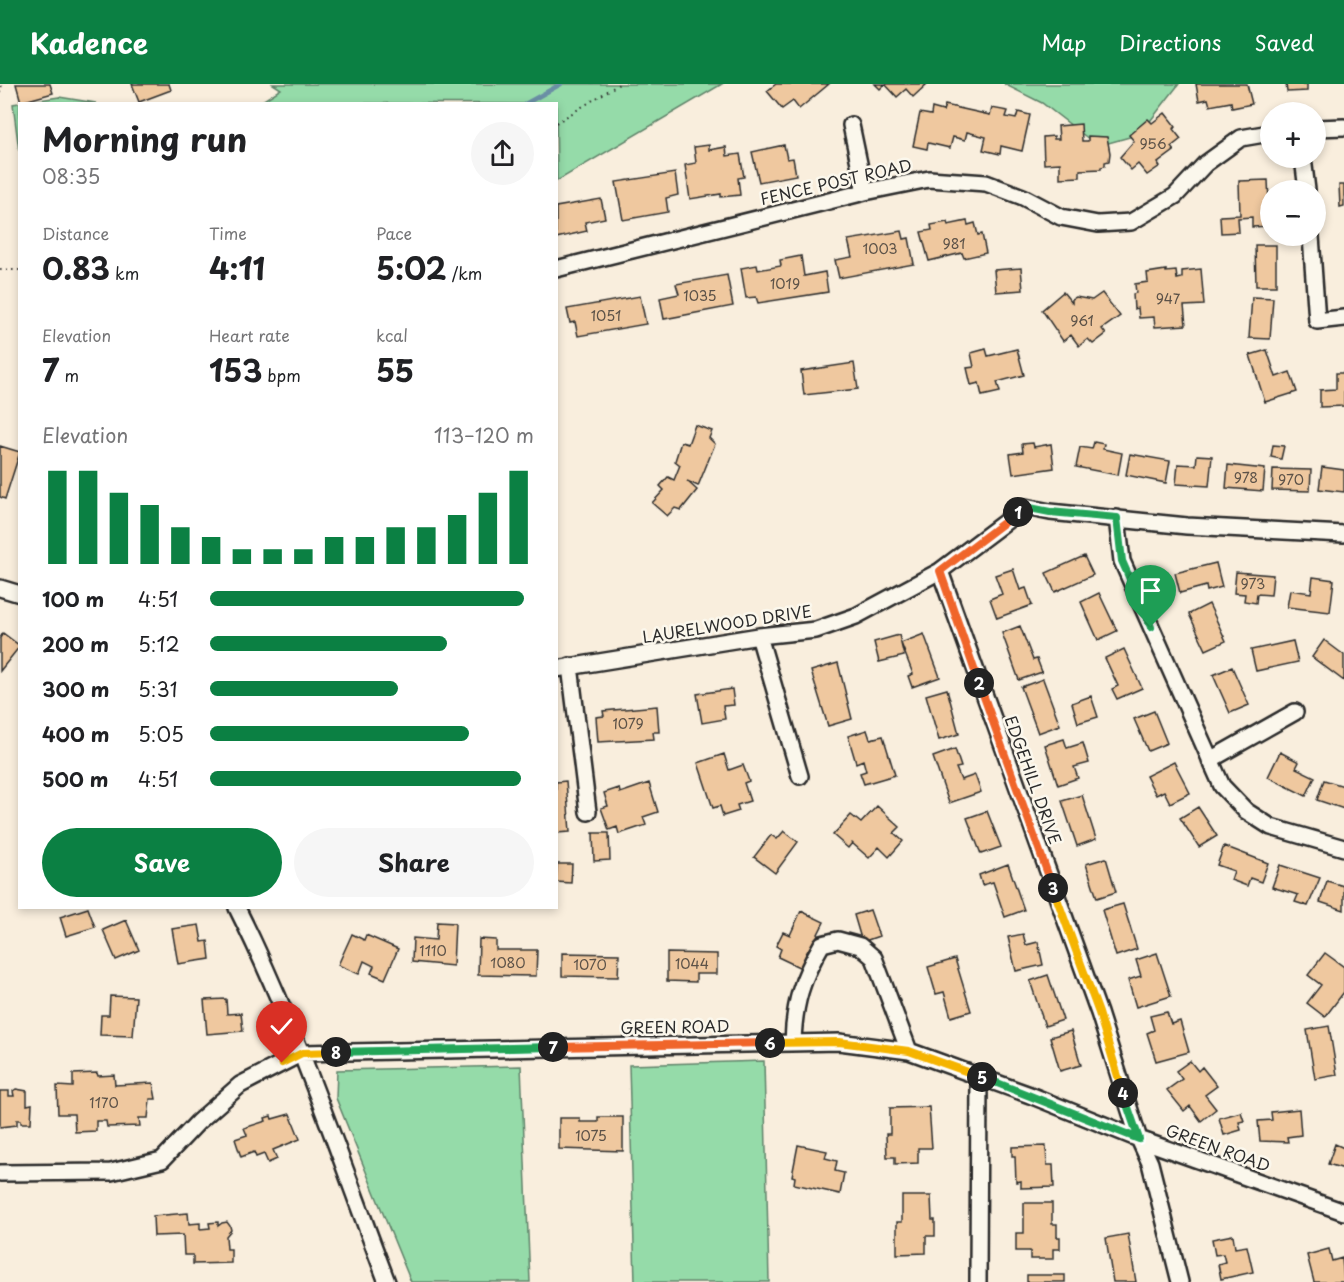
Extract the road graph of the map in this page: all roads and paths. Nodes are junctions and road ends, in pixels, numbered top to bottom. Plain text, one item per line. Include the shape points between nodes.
1 (2, 84) edge
2 (619, 84) edge
3 (0, 93) edge
4 (558, 122) edge
5 (851, 125) dead end
6 (1344, 127) edge
7 (1326, 128) edge
8 (1260, 135) edge
9 (865, 192) junction
10 (1312, 246) edge
11 (558, 268) edge
12 (0, 270) edge
13 (18, 270) edge
14 (1344, 318) edge
15 (1117, 518) junction
16 (1344, 534) edge
17 (940, 571) junction
18 (0, 588) edge
19 (18, 593) edge
20 (759, 636) junction
21 (563, 668) edge
22 (1295, 712) dead end
23 (1210, 760) junction
24 (800, 776) dead end
25 (588, 812) dead end
26 (1344, 848) edge
27 (237, 909) edge
28 (793, 1042) junction
29 (909, 1051) junction
30 (302, 1053) junction
31 (979, 1075) junction
32 (1139, 1139) junction
33 (0, 1173) edge
34 (1344, 1212) edge
35 (387, 1282) edge
36 (978, 1282) edge
37 (1180, 1282) edge

1 - 3 path
2 - 4 path
5 - 9 street
6 - 7 street
8 - 9 street, FENCE POST ROAD via 1241,138 1205,164 1175,196 1131,222 1098,224 1061,217 986,183 929,179
9 - 11 street, FENCE POST ROAD
10 - 14 street via 1317,321
12 - 13 path
15 - 16 street, LAURELWOOD DRIVE
15 - 17 street, LAURELWOOD DRIVE via 1025,507
15 - 23 street via 1122,561
17 - 20 street, LAURELWOOD DRIVE via 856,616 816,630
17 - 32 street, EDGEHILL DRIVE via 1099,1013
18 - 19 street
20 - 21 street, LAURELWOOD DRIVE
20 - 24 street
21 - 25 street
22 - 23 street
23 - 26 street via 1222,786 1246,811 1271,827
27 - 30 street
28 - 29 street, GREEN ROAD via 839,1042
28 - 29 street via 797,999 808,968 822,944 838,940 860,946 874,958
28 - 30 street, GREEN ROAD
29 - 31 street, GREEN ROAD
30 - 33 street via 240,1085 162,1160 111,1172
30 - 35 street
31 - 32 street, GREEN ROAD
31 - 36 street
32 - 34 street, GREEN ROAD
32 - 37 street, EDGEHILL DRIVE via 1156,1179

